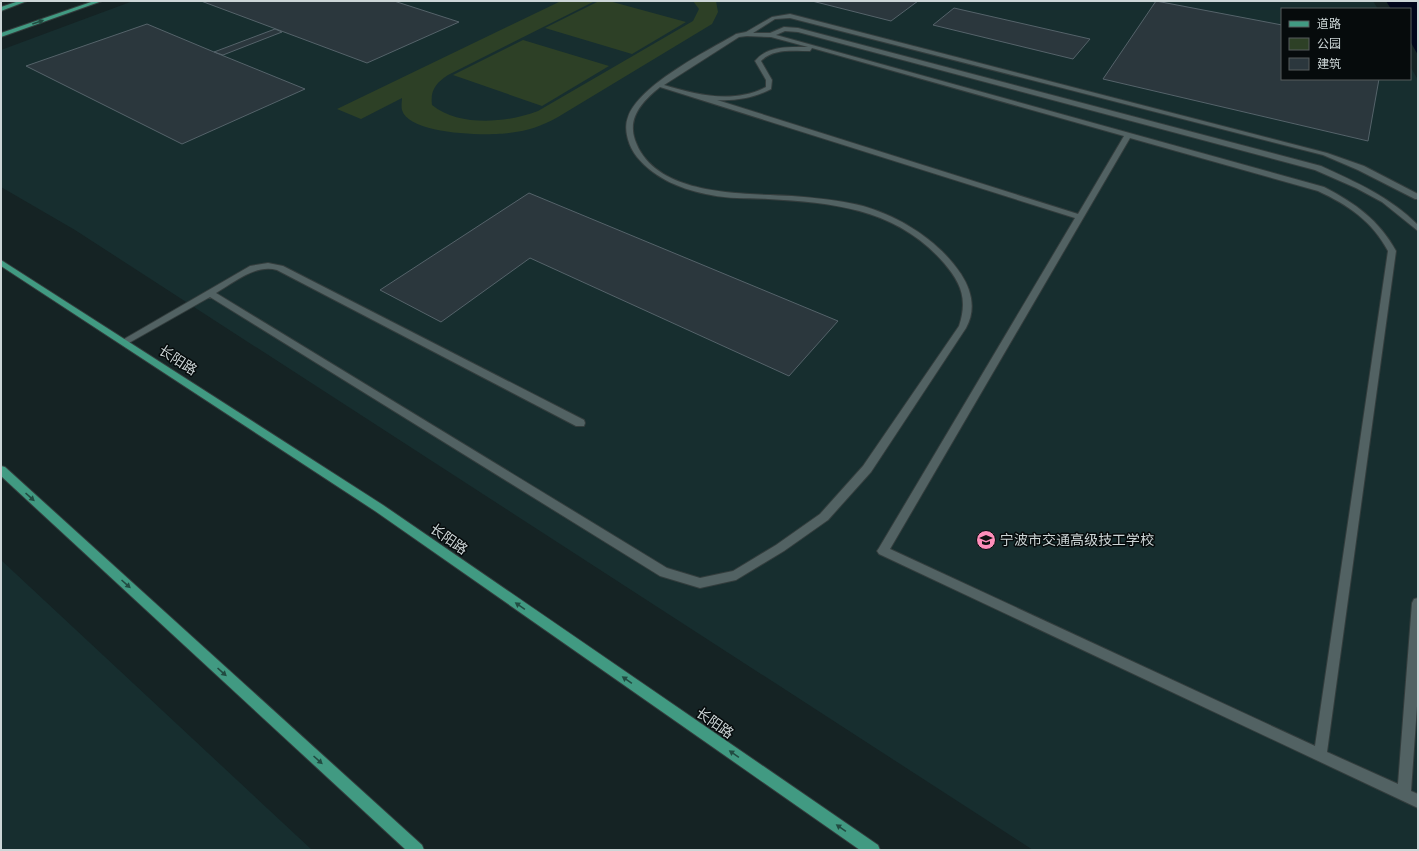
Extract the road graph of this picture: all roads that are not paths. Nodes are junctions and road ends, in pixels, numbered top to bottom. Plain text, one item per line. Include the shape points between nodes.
1 (24, 1) edge
2 (99, 1) edge
3 (1, 9) edge
4 (747, 34) junction
5 (1, 35) edge
6 (772, 35) junction
7 (828, 51) junction
8 (659, 85) junction
9 (698, 96) junction
10 (1128, 135) junction
11 (1418, 197) edge
12 (1079, 217) junction
13 (1418, 229) edge
14 (1, 262) edge
15 (210, 293) junction
16 (124, 342) junction
17 (580, 423) dead end
18 (1, 470) edge
19 (1418, 603) edge
20 (1320, 755) junction
21 (1404, 795) junction
22 (1418, 801) edge
23 (417, 850) edge
24 (873, 850) edge

1 - 3 main road
5 -> 2 main road
4 - 6 lane
4 - 8 lane via 738,35
4 - 11 lane via 774,18 790,16 1324,154 1361,168
6 - 7 lane
6 - 13 lane via 779,30 798,30 1318,168 1373,193 1399,210
7 - 9 lane via 798,49 769,53 758,61 770,79 769,88 754,94 725,98
7 - 10 lane
8 - 9 lane
8 - 15 lane via 633,112 630,122 633,145 641,158 658,172 680,185 712,193 847,203 876,212 906,226 958,273 968,306 963,326 867,469 824,517 736,575 700,583 664,572
9 - 12 lane
10 - 12 lane
10 - 20 lane via 1321,190 1346,201 1369,218 1385,236 1392,251
12 - 20 lane via 883,551
14 - 16 main road, 长阳路
15 - 16 lane
15 - 17 lane via 253,268 268,265 280,268
24 -> 16 main road, 长阳路 via 378,508
18 -> 23 main road
19 - 21 lane
20 - 21 lane
21 - 22 lane

